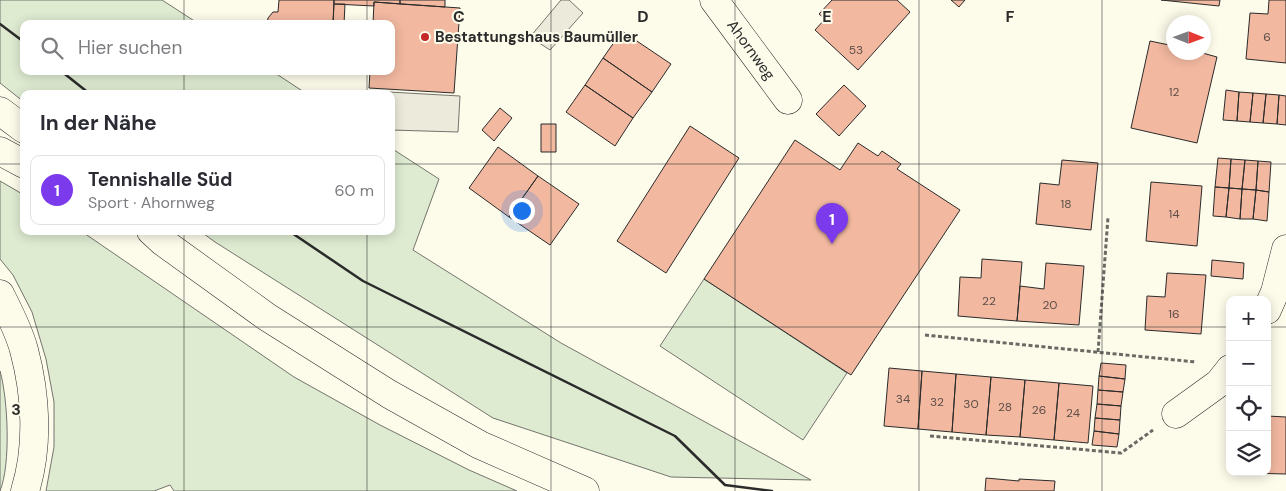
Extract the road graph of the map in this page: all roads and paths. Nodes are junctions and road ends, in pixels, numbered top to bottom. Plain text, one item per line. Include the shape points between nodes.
1 (714, 0) edge
2 (788, 100) dead end
3 (0, 111) edge
4 (20, 126) edge
5 (0, 151) edge
6 (20, 162) edge
7 (1108, 217) dead end
8 (152, 235) edge
9 (1286, 250) edge
10 (0, 294) edge
11 (1271, 302) edge
12 (925, 335) dead end
13 (1098, 352) junction
14 (1202, 362) dead end
15 (1226, 374) edge
16 (1176, 414) joint
17 (930, 436) dead end
18 (25, 491) edge
19 (585, 491) edge

1 - 2 main road, Ahornweg
3 - 4 main road
5 - 6 main road
7 - 13 path
8 - 19 main road via 267,317 389,394 480,445
9 - 11 main road
10 - 18 main road via 24,350 31,383 33,451
12 - 13 path
13 - 14 path
15 - 16 main road via 1219,383
16 - 17 path via 1121,453

